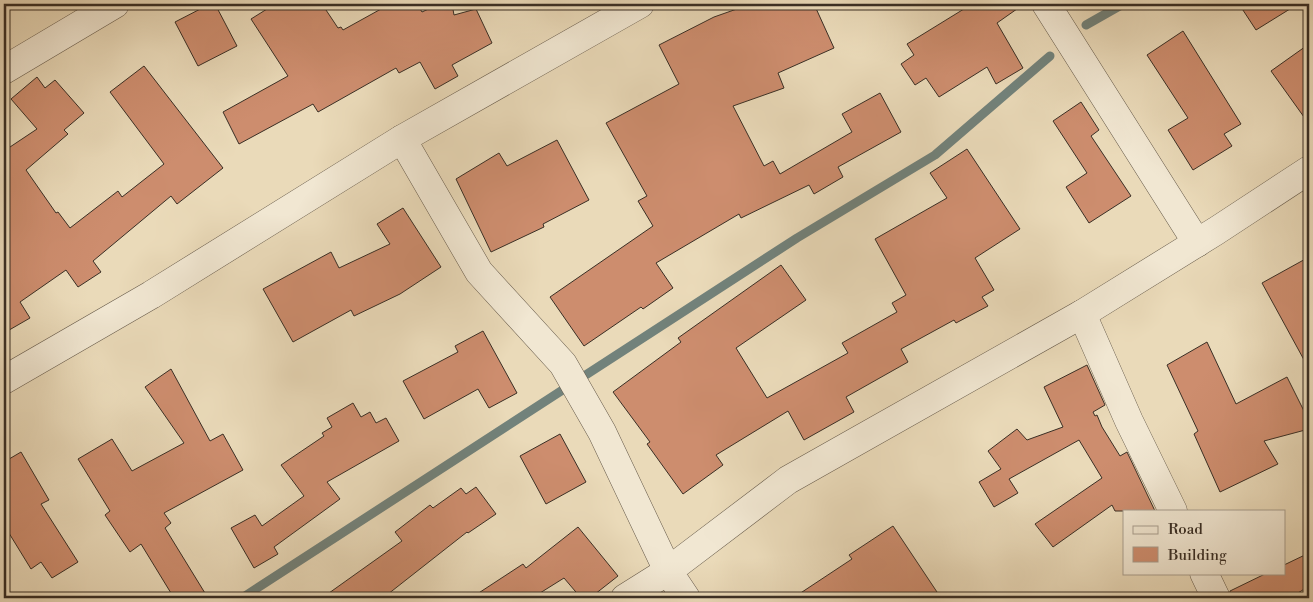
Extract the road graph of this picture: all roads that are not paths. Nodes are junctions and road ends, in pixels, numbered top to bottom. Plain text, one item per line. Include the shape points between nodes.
1 (115, 4) edge
2 (640, 4) edge
3 (1046, 4) edge
4 (4, 70) edge
5 (402, 139) junction
6 (1309, 170) edge
7 (1197, 243) junction
8 (1082, 314) junction
9 (4, 380) edge
10 (1173, 510) edge
11 (668, 571) junction
12 (1204, 574) edge
13 (625, 598) edge
14 (686, 598) edge
15 (1216, 598) edge

1 - 4 street
2 - 5 street
3 - 7 street
5 - 9 street via 152,295
5 - 11 street via 479,272 563,364 602,432
6 - 7 street
7 - 8 street
8 - 10 street
8 - 11 street via 788,480
11 - 13 street
11 - 14 street
12 - 15 street

